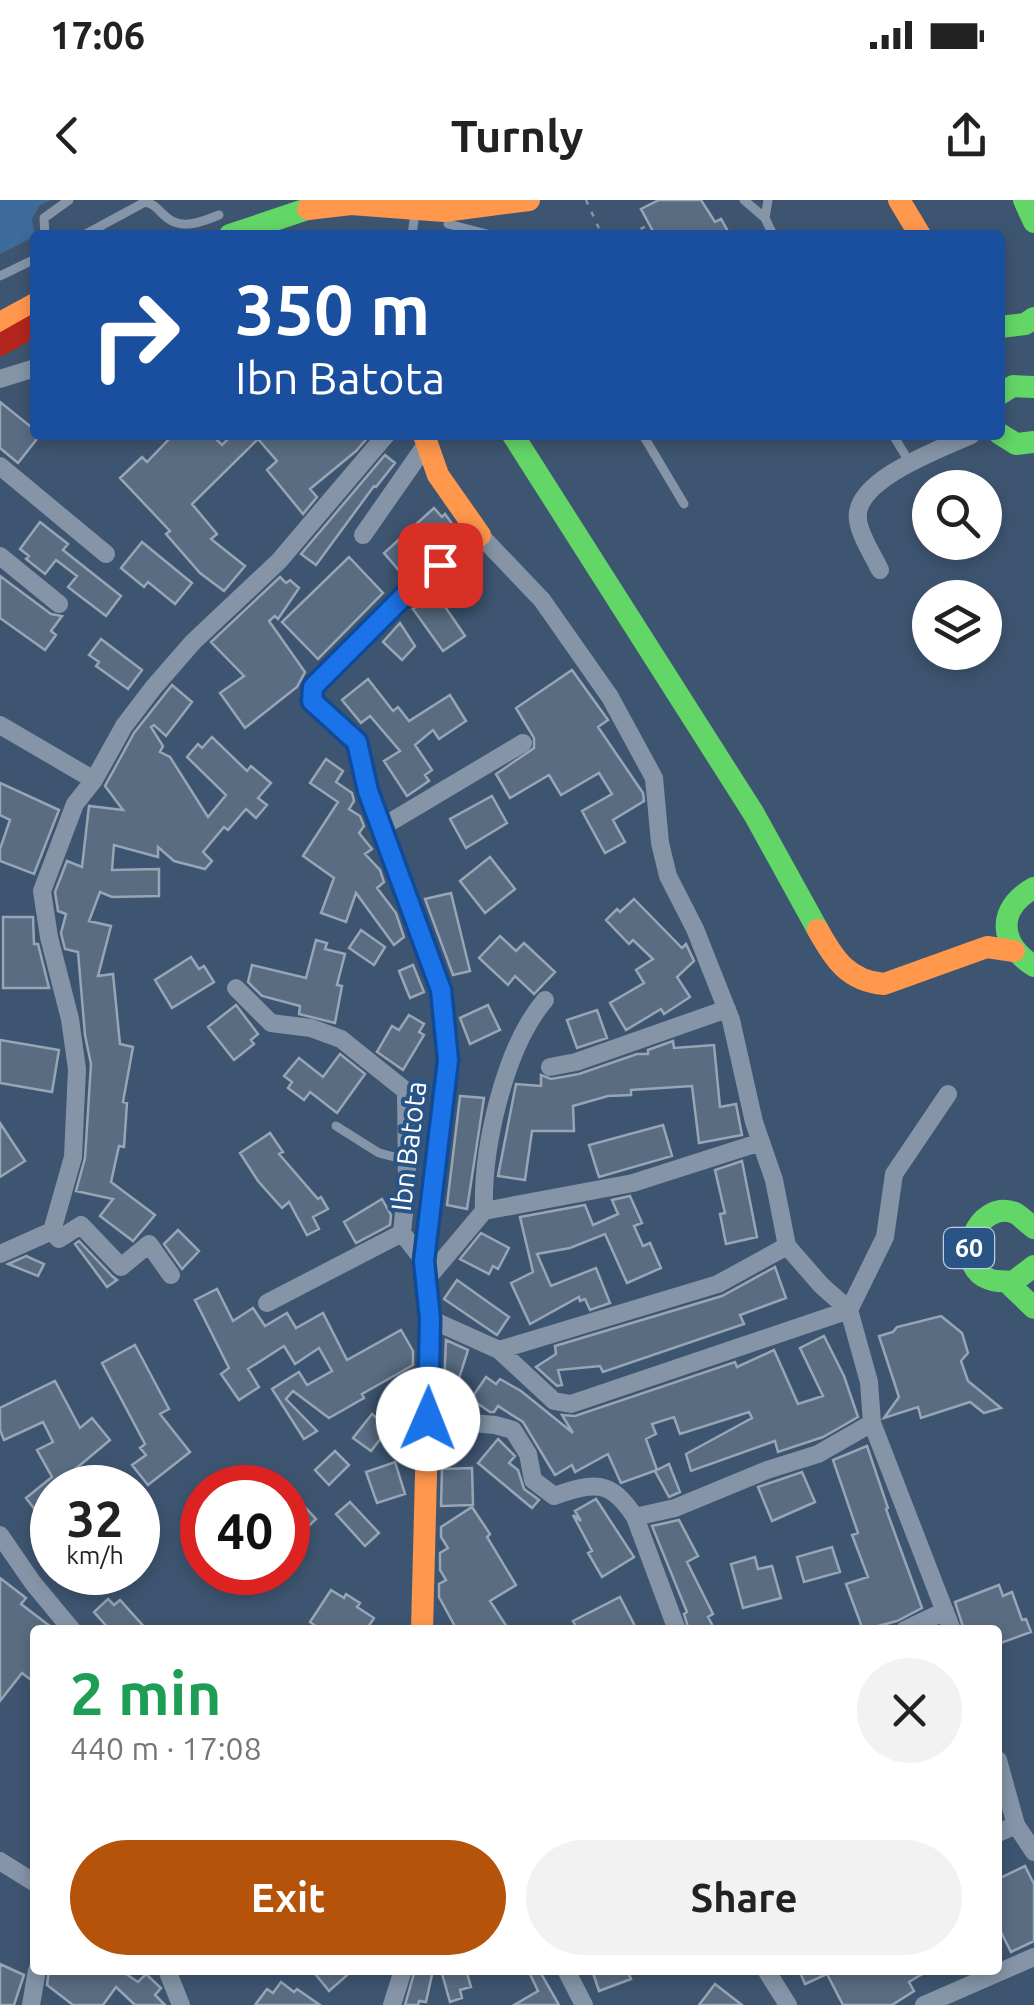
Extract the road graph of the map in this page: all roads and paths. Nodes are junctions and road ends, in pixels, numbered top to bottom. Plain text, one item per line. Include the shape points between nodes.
1 (69, 200) edge
2 (333, 200) edge
3 (529, 200) edge
4 (586, 200) edge
5 (744, 200) edge
6 (768, 200) edge
7 (880, 200) edge
8 (900, 200) edge
9 (1024, 200) edge
10 (308, 208) junction
11 (415, 210) junction
12 (764, 218) junction
13 (1034, 222) edge
14 (650, 224) dead end
15 (225, 225) edge
16 (45, 230) edge
17 (93, 230) edge
18 (413, 230) edge
19 (474, 230) edge
20 (600, 230) edge
21 (638, 230) edge
22 (770, 230) edge
23 (897, 230) edge
24 (917, 230) edge
25 (30, 261) edge
26 (0, 276) edge
27 (30, 307) edge
28 (1034, 318) edge
29 (0, 323) edge
30 (1005, 326) edge
31 (30, 328) edge
32 (0, 344) edge
33 (30, 370) edge
34 (0, 379) edge
35 (382, 440) edge
36 (424, 440) edge
37 (516, 440) edge
38 (646, 440) edge
39 (896, 440) edge
40 (961, 440) edge
41 (911, 464) junction
42 (0, 466) edge
43 (684, 504) dead end
44 (480, 535) junction
45 (362, 536) dead end
46 (106, 554) dead end
47 (0, 556) edge
48 (880, 570) dead end
49 (59, 604) dead end
50 (0, 725) edge
51 (523, 743) dead end
52 (94, 780) junction
53 (382, 826) junction
54 (1031, 888) edge
55 (1008, 912) junction
56 (1014, 952) junction
57 (914, 965) junction
58 (1034, 966) edge
59 (236, 988) dead end
60 (545, 1000) dead end
61 (726, 1008) junction
62 (550, 1066) dead end
63 (948, 1094) dead end
64 (336, 1126) dead end
65 (760, 1142) junction
66 (406, 1160) junction
67 (484, 1211) junction
68 (1028, 1214) edge
69 (52, 1232) junction
70 (402, 1233) junction
71 (787, 1246) junction
72 (0, 1252) edge
73 (425, 1270) junction
74 (1033, 1273) edge
75 (171, 1274) dead end
76 (1007, 1282) junction
77 (266, 1302) dead end
78 (1034, 1308) edge
79 (850, 1310) junction
80 (430, 1319) junction
81 (498, 1350) junction
82 (428, 1419) junction
83 (872, 1423) junction
84 (636, 1517) junction
85 (0, 1535) edge
86 (945, 1611) junction
87 (68, 1625) edge
88 (422, 1625) edge
89 (675, 1625) edge
90 (915, 1625) edge
91 (950, 1625) edge
92 (1002, 1774) edge
93 (1016, 1825) junction
94 (1002, 1831) edge
95 (1034, 1852) edge
96 (0, 1861) edge
97 (30, 1880) edge
98 (1034, 1956) edge
99 (1002, 1970) edge
100 (36, 1975) edge
101 (169, 1975) edge
102 (401, 1975) edge
103 (569, 1975) edge
104 (769, 1975) edge
105 (991, 1975) edge
106 (31, 2005) edge
107 (181, 2005) edge
108 (392, 2005) edge
109 (584, 2005) edge
110 (788, 2005) edge
111 (924, 2005) edge

1 - 16 lane via 44,218
2 - 10 main road
3 - 11 main road via 474,210
4 - 20 path
5 - 12 lane
6 - 12 lane
7 - 23 main road
8 - 24 main road
9 - 13 main road
10 - 11 main road
10 - 15 main road
11 - 18 lane
11 - 19 lane via 424,220
12 - 22 lane
14 - 21 path
15 - 17 lane via 177,224 145,202
25 - 26 lane
27 - 29 main road
28 - 30 main road
31 - 32 main road
33 - 34 street
35 - 52 street via 279,561 152,688
36 - 44 main road via 440,477
36 - 45 street
37 - 57 main road via 781,859 838,963 856,978
38 - 43 lane
39 - 41 lane
40 - 41 street
41 - 48 street via 863,494 858,509
42 - 46 street
44 - 53 main road, Ibn Batota via 414,586 313,687 312,701 357,742
44 - 61 street via 542,600 610,698 654,778 668,876
47 - 49 street
50 - 52 street
51 - 53 street
52 - 69 street via 75,804 42,891 77,1069 73,1157
53 - 73 main road, Ibn Batota via 441,990 448,1060
54 - 55 main road
55 - 56 main road
55 - 57 main road
56 - 57 main road via 987,947
56 - 58 main road
59 - 66 street via 272,1023 341,1039 406,1091
60 - 67 street via 508,1069 486,1169
61 - 62 street
61 - 65 street
63 - 79 street via 894,1174 885,1238
64 - 66 lane via 379,1153
65 - 67 street via 633,1183
65 - 71 street
66 - 70 street
67 - 73 street
68 - 76 main road, 60 via 985,1217 968,1245 982,1275
69 - 72 street
69 - 75 street via 59,1239 82,1225 121,1268 149,1244
70 - 73 street
70 - 77 street
71 - 79 street
71 - 81 street via 718,1284
73 - 80 main road, Ibn Batota
74 - 76 main road, 60
76 - 78 main road, 60
79 - 81 street via 572,1404 554,1401
79 - 83 street via 870,1382
80 - 81 street
80 - 82 main road, Ibn Batota
82 - 84 street via 513,1430 528,1454 533,1480 554,1496 598,1486 620,1494
82 - 88 main road, Ibn Batota
83 - 84 street via 818,1454
83 - 86 street
84 - 89 street
85 - 87 street
86 - 90 street
86 - 91 street
92 - 93 street
93 - 94 street
93 - 95 street
96 - 97 street
98 - 99 street
100 - 106 street
101 - 107 street
102 - 108 street
103 - 109 street
104 - 110 street
105 - 111 street

